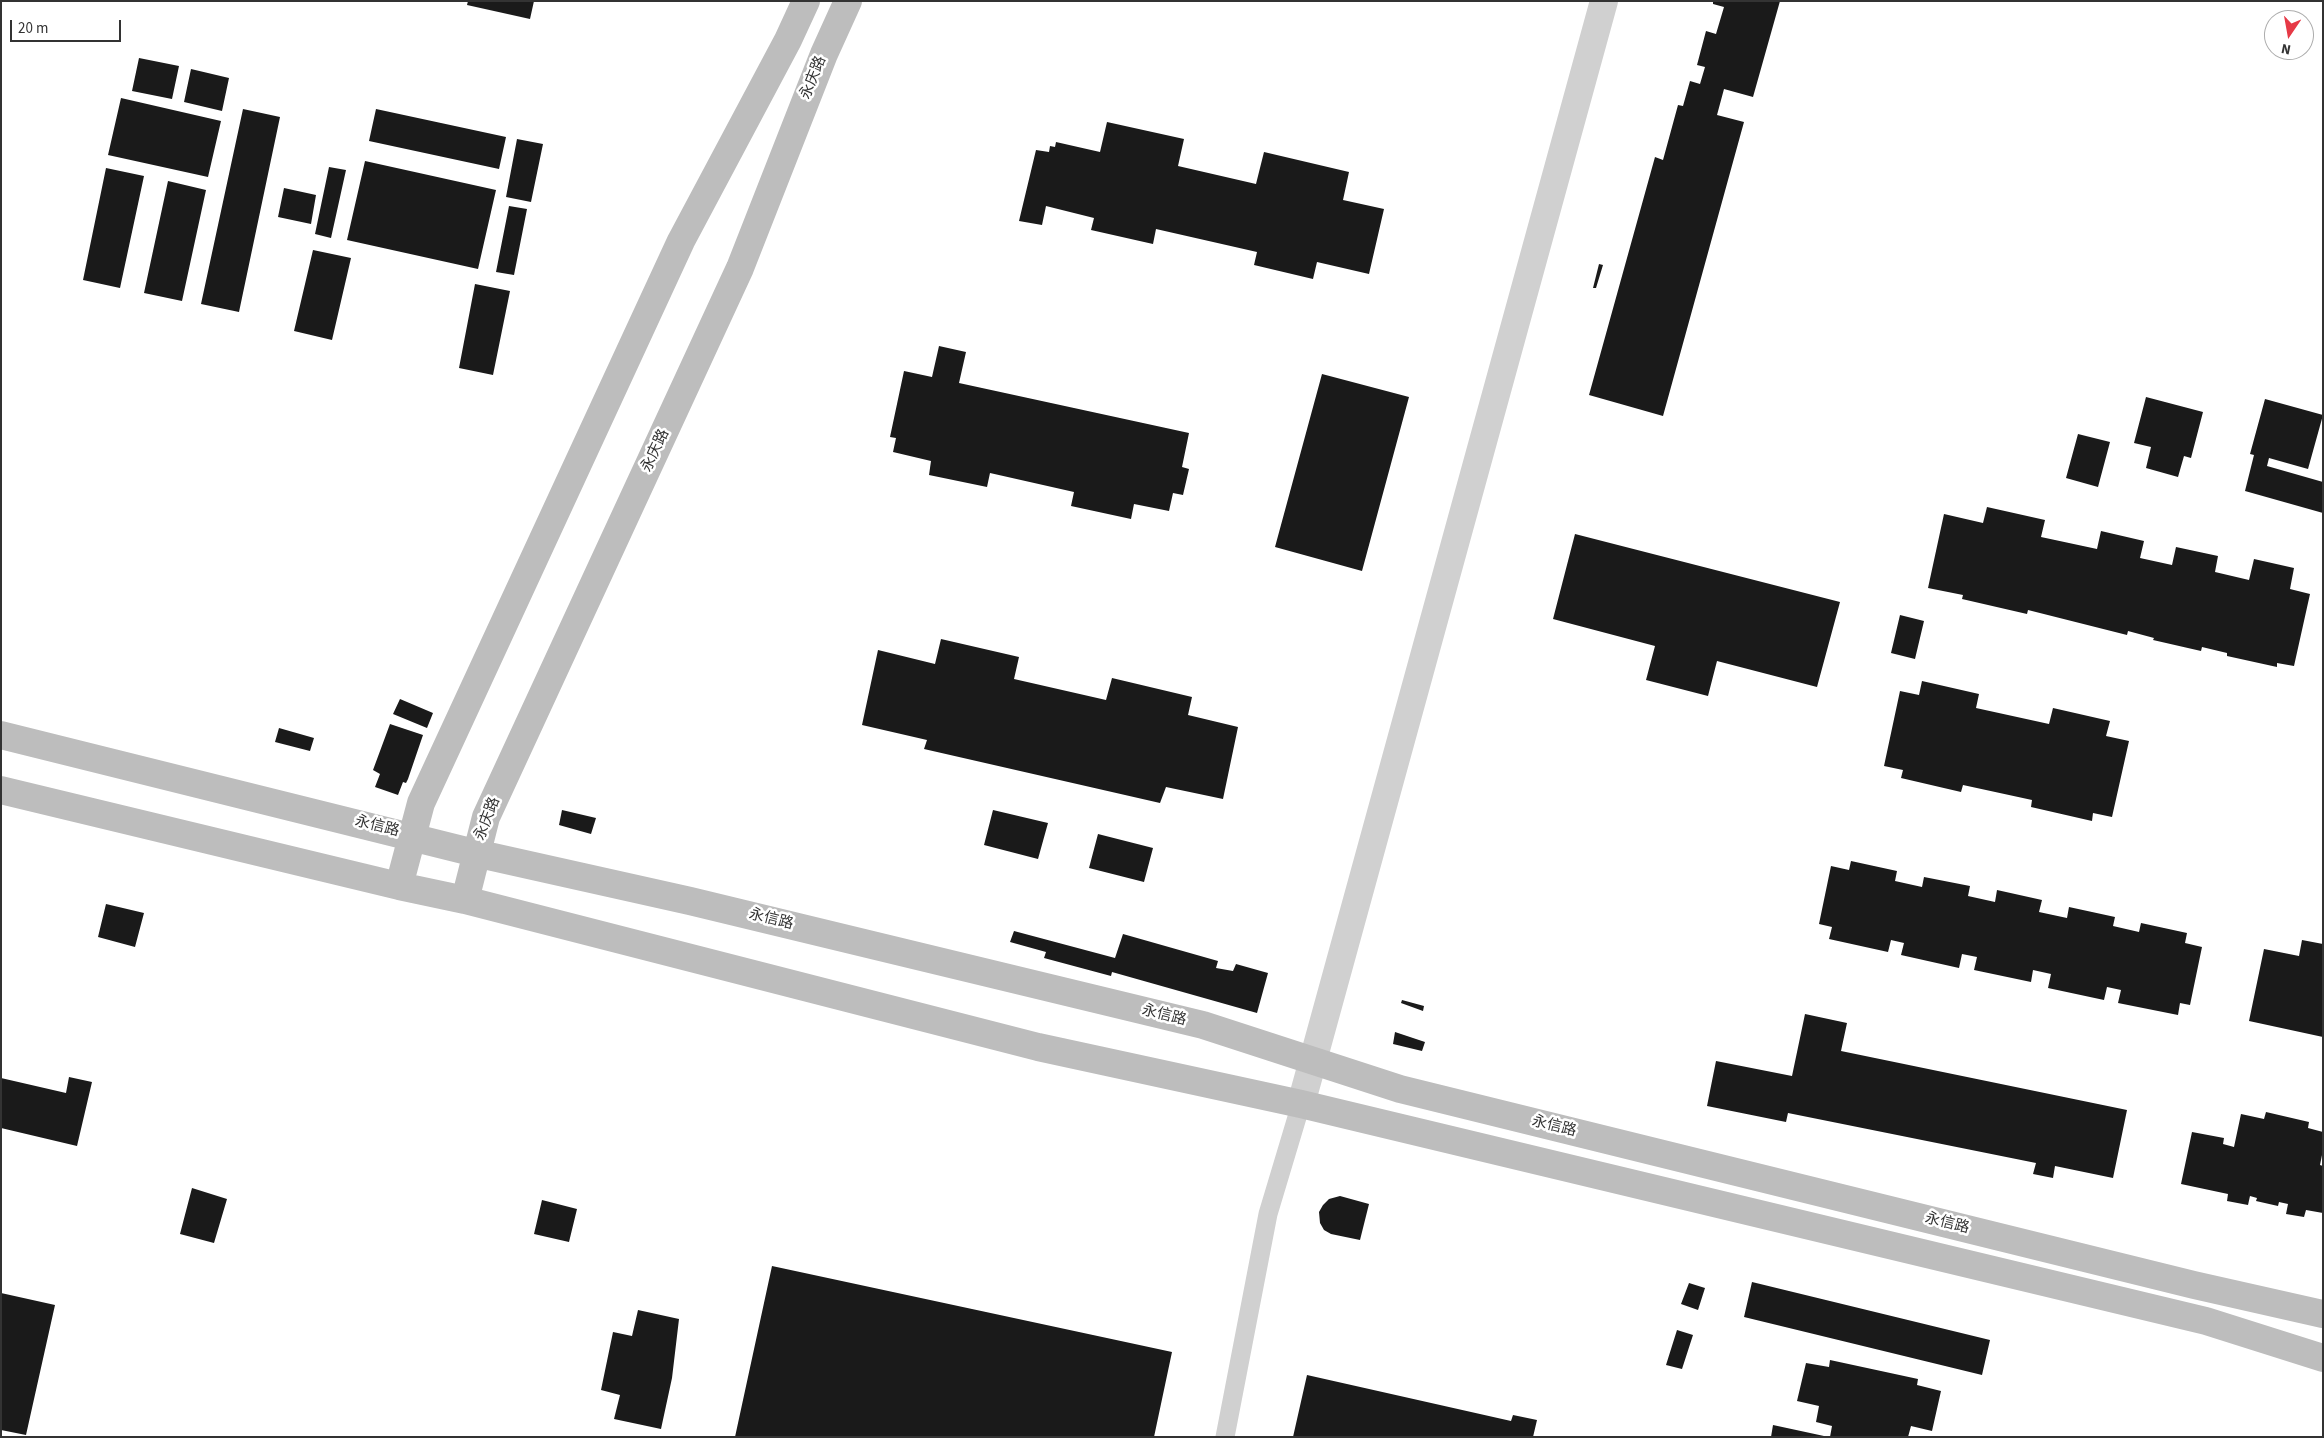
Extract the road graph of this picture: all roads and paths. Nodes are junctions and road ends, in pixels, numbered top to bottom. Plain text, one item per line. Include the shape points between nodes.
1 (806, 1) edge
2 (848, 1) edge
3 (1604, 1) edge
4 (1, 735) edge
5 (1, 790) edge
6 (412, 836) junction
7 (476, 853) junction
8 (399, 886) junction
9 (465, 900) junction
10 (1313, 1060) junction
11 (1300, 1104) junction
12 (2323, 1314) edge
13 (2323, 1358) edge
14 (1224, 1437) edge

1 - 6 street via 681,241 425,794
2 - 7 street, 永庆路 via 740,268 486,817
3 - 10 street
4 - 6 street, 永信路
5 - 8 street
6 - 7 street, 永信路
6 - 8 street
7 - 9 street, 永庆路
7 - 10 street, 永信路 via 700,903 1203,1025
8 - 9 street
9 - 11 street via 1038,1048
10 - 11 street
10 - 12 street, 永信路 via 1400,1089
11 - 13 street via 2206,1321
11 - 14 lane via 1268,1214

